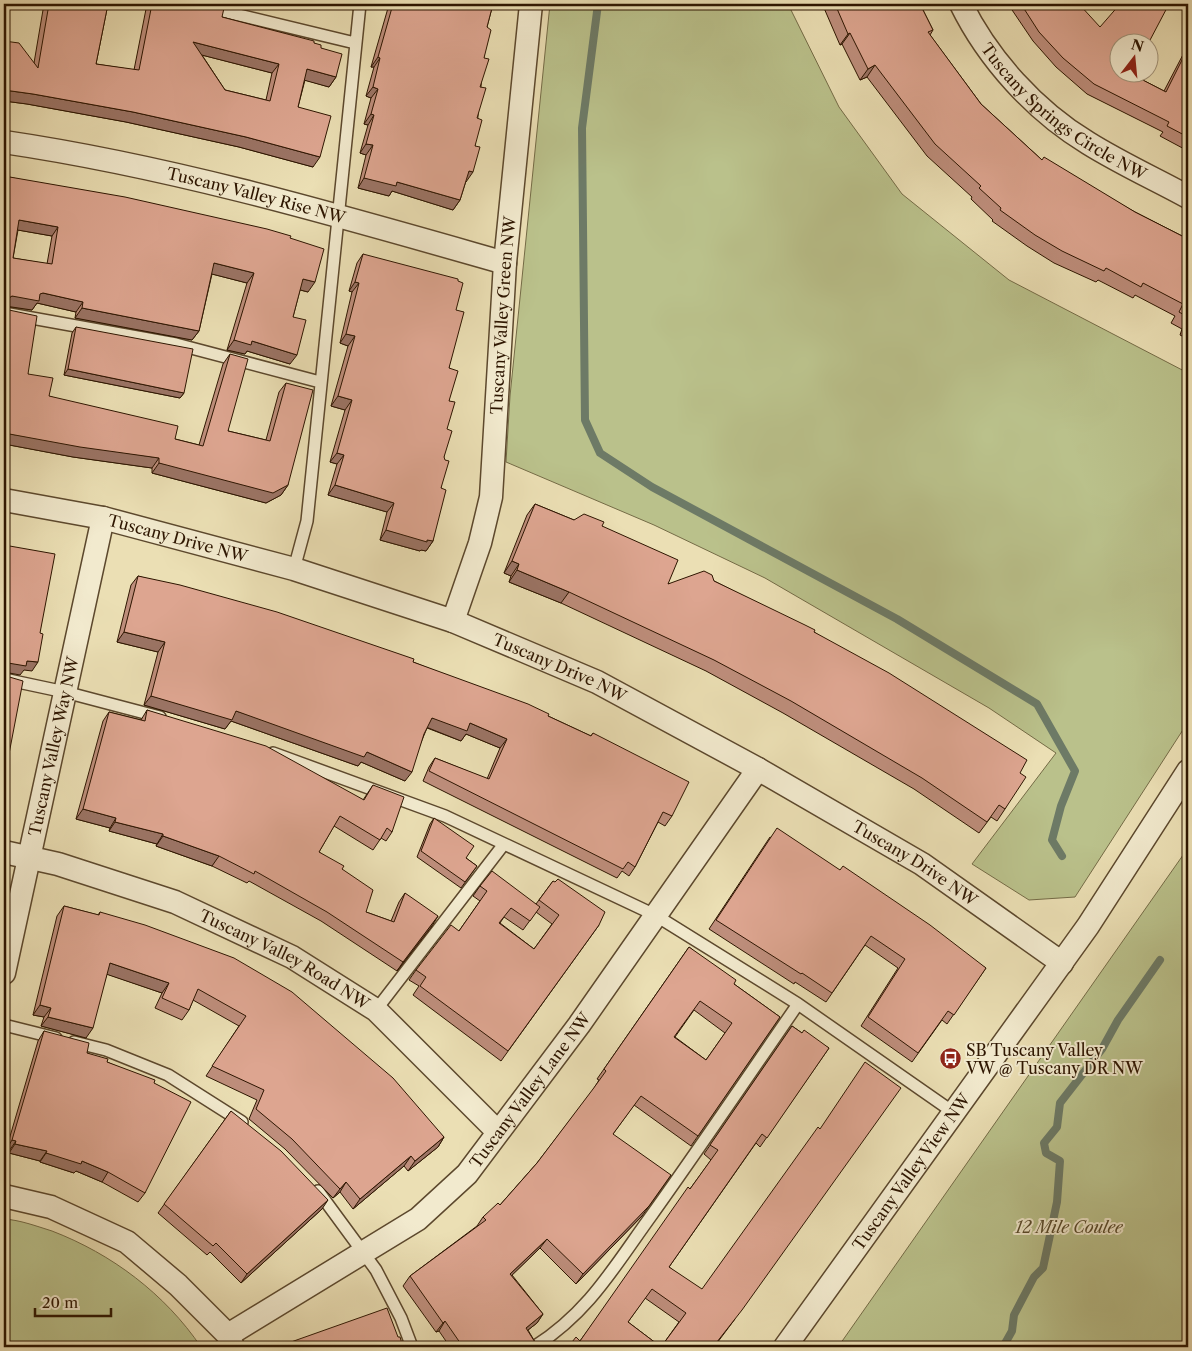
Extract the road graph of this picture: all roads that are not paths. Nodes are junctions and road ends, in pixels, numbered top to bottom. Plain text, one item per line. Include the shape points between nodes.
1 (193, 4) edge
2 (360, 4) edge
3 (531, 4) edge
4 (961, 4) edge
5 (355, 43) junction
6 (4, 142) edge
7 (1188, 197) edge
8 (339, 216) junction
9 (505, 263) junction
10 (4, 312) edge
11 (320, 382) junction
12 (4, 500) edge
13 (103, 518) junction
14 (294, 569) junction
15 (453, 621) junction
16 (4, 679) edge
17 (65, 692) junction
18 (170, 720) edge
19 (266, 750) edge
20 (758, 769) junction
21 (1188, 771) edge
22 (504, 844) junction
23 (4, 852) edge
24 (29, 858) junction
25 (655, 914) junction
26 (1062, 963) junction
27 (4, 973) edge
28 (798, 1004) junction
29 (376, 1010) junction
30 (4, 1024) edge
31 (952, 1112) junction
32 (250, 1128) edge
33 (497, 1131) junction
34 (309, 1181) edge
35 (4, 1196) edge
36 (364, 1253) junction
37 (231, 1341) edge
38 (412, 1347) edge
39 (534, 1347) edge
40 (785, 1347) edge

1 - 5 lane
2 - 5 lane
3 - 9 street, Tuscany Valley Green NW
4 - 7 street, Tuscany Springs Circle NW via 1005,70 1057,121 1087,143
5 - 8 lane
6 - 8 street, Tuscany Valley Rise NW via 64,151 206,181
8 - 9 street, Tuscany Valley Rise NW
8 - 11 lane
9 - 15 street, Tuscany Valley Green NW via 491,497 480,544
10 - 11 lane via 176,344
11 - 14 lane via 307,521
12 - 13 street, Tuscany Drive NW
13 - 14 street, Tuscany Drive NW
13 - 17 street, Tuscany Valley Way NW
14 - 15 street, Tuscany Drive NW
15 - 20 street, Tuscany Drive NW via 597,682
16 - 17 lane
17 - 18 lane
17 - 24 street, Tuscany Valley Way NW
19 - 22 lane via 445,816
20 - 25 street, Tuscany Valley Lane NW
20 - 26 street, Tuscany Drive NW via 922,864
21 - 26 street, Tuscany Valley View NW
22 - 25 lane
22 - 29 lane
23 - 24 street, Tuscany Valley Road NW
24 - 27 street, Tuscany Valley Way NW
24 - 29 street, Tuscany Valley Road NW via 58,864 175,902 292,957
25 - 28 lane
25 - 33 street, Tuscany Valley Lane NW via 579,1025
26 - 31 street, Tuscany Valley View NW
28 - 31 lane
28 - 39 lane via 588,1303 569,1322
29 - 33 street, Tuscany Valley Road NW
30 - 32 lane via 106,1050 168,1075
31 - 40 street, Tuscany Valley View NW
33 - 36 street, Tuscany Valley Lane NW via 467,1174 418,1219
34 - 36 lane
35 - 37 street via 51,1207 127,1242 178,1285
36 - 37 street, Tuscany Valley Lane NW
36 - 38 lane via 397,1310

